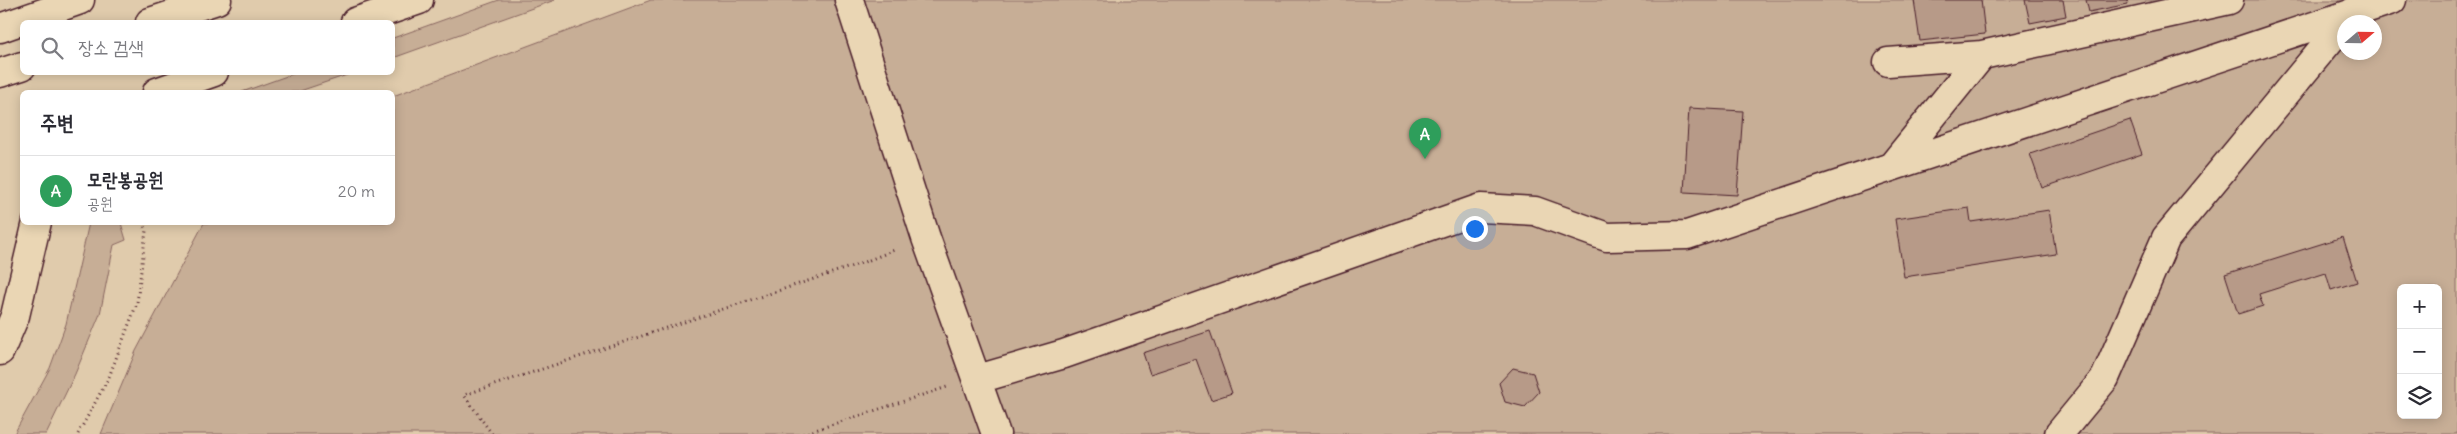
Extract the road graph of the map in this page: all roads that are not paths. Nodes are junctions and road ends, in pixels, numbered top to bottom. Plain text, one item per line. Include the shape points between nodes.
1 (80, 0) edge
2 (217, 0) edge
3 (419, 0) edge
4 (849, 0) edge
5 (2229, 0) edge
6 (2392, 0) edge
7 (2353, 12) junction
8 (23, 20) edge
9 (156, 20) edge
10 (361, 20) edge
11 (20, 21) edge
12 (0, 28) edge
13 (1982, 55) junction
14 (1888, 62) dead end
15 (20, 67) edge
16 (0, 73) edge
17 (205, 75) edge
18 (163, 90) edge
19 (1892, 166) junction
20 (36, 225) edge
21 (0, 351) edge
22 (978, 379) junction
23 (996, 434) edge
24 (2059, 434) edge

1 - 8 main road
2 - 9 main road
3 - 10 main road
4 - 22 main road via 926,238
5 - 13 main road
6 - 7 main road
7 - 19 main road
7 - 24 main road via 2166,238 2105,378
11 - 12 main road
13 - 14 main road
13 - 19 main road
15 - 16 main road
17 - 18 main road
19 - 22 main road via 1687,235 1607,237 1535,211 1481,208 1064,354
20 - 21 main road via 15,316
22 - 23 main road

